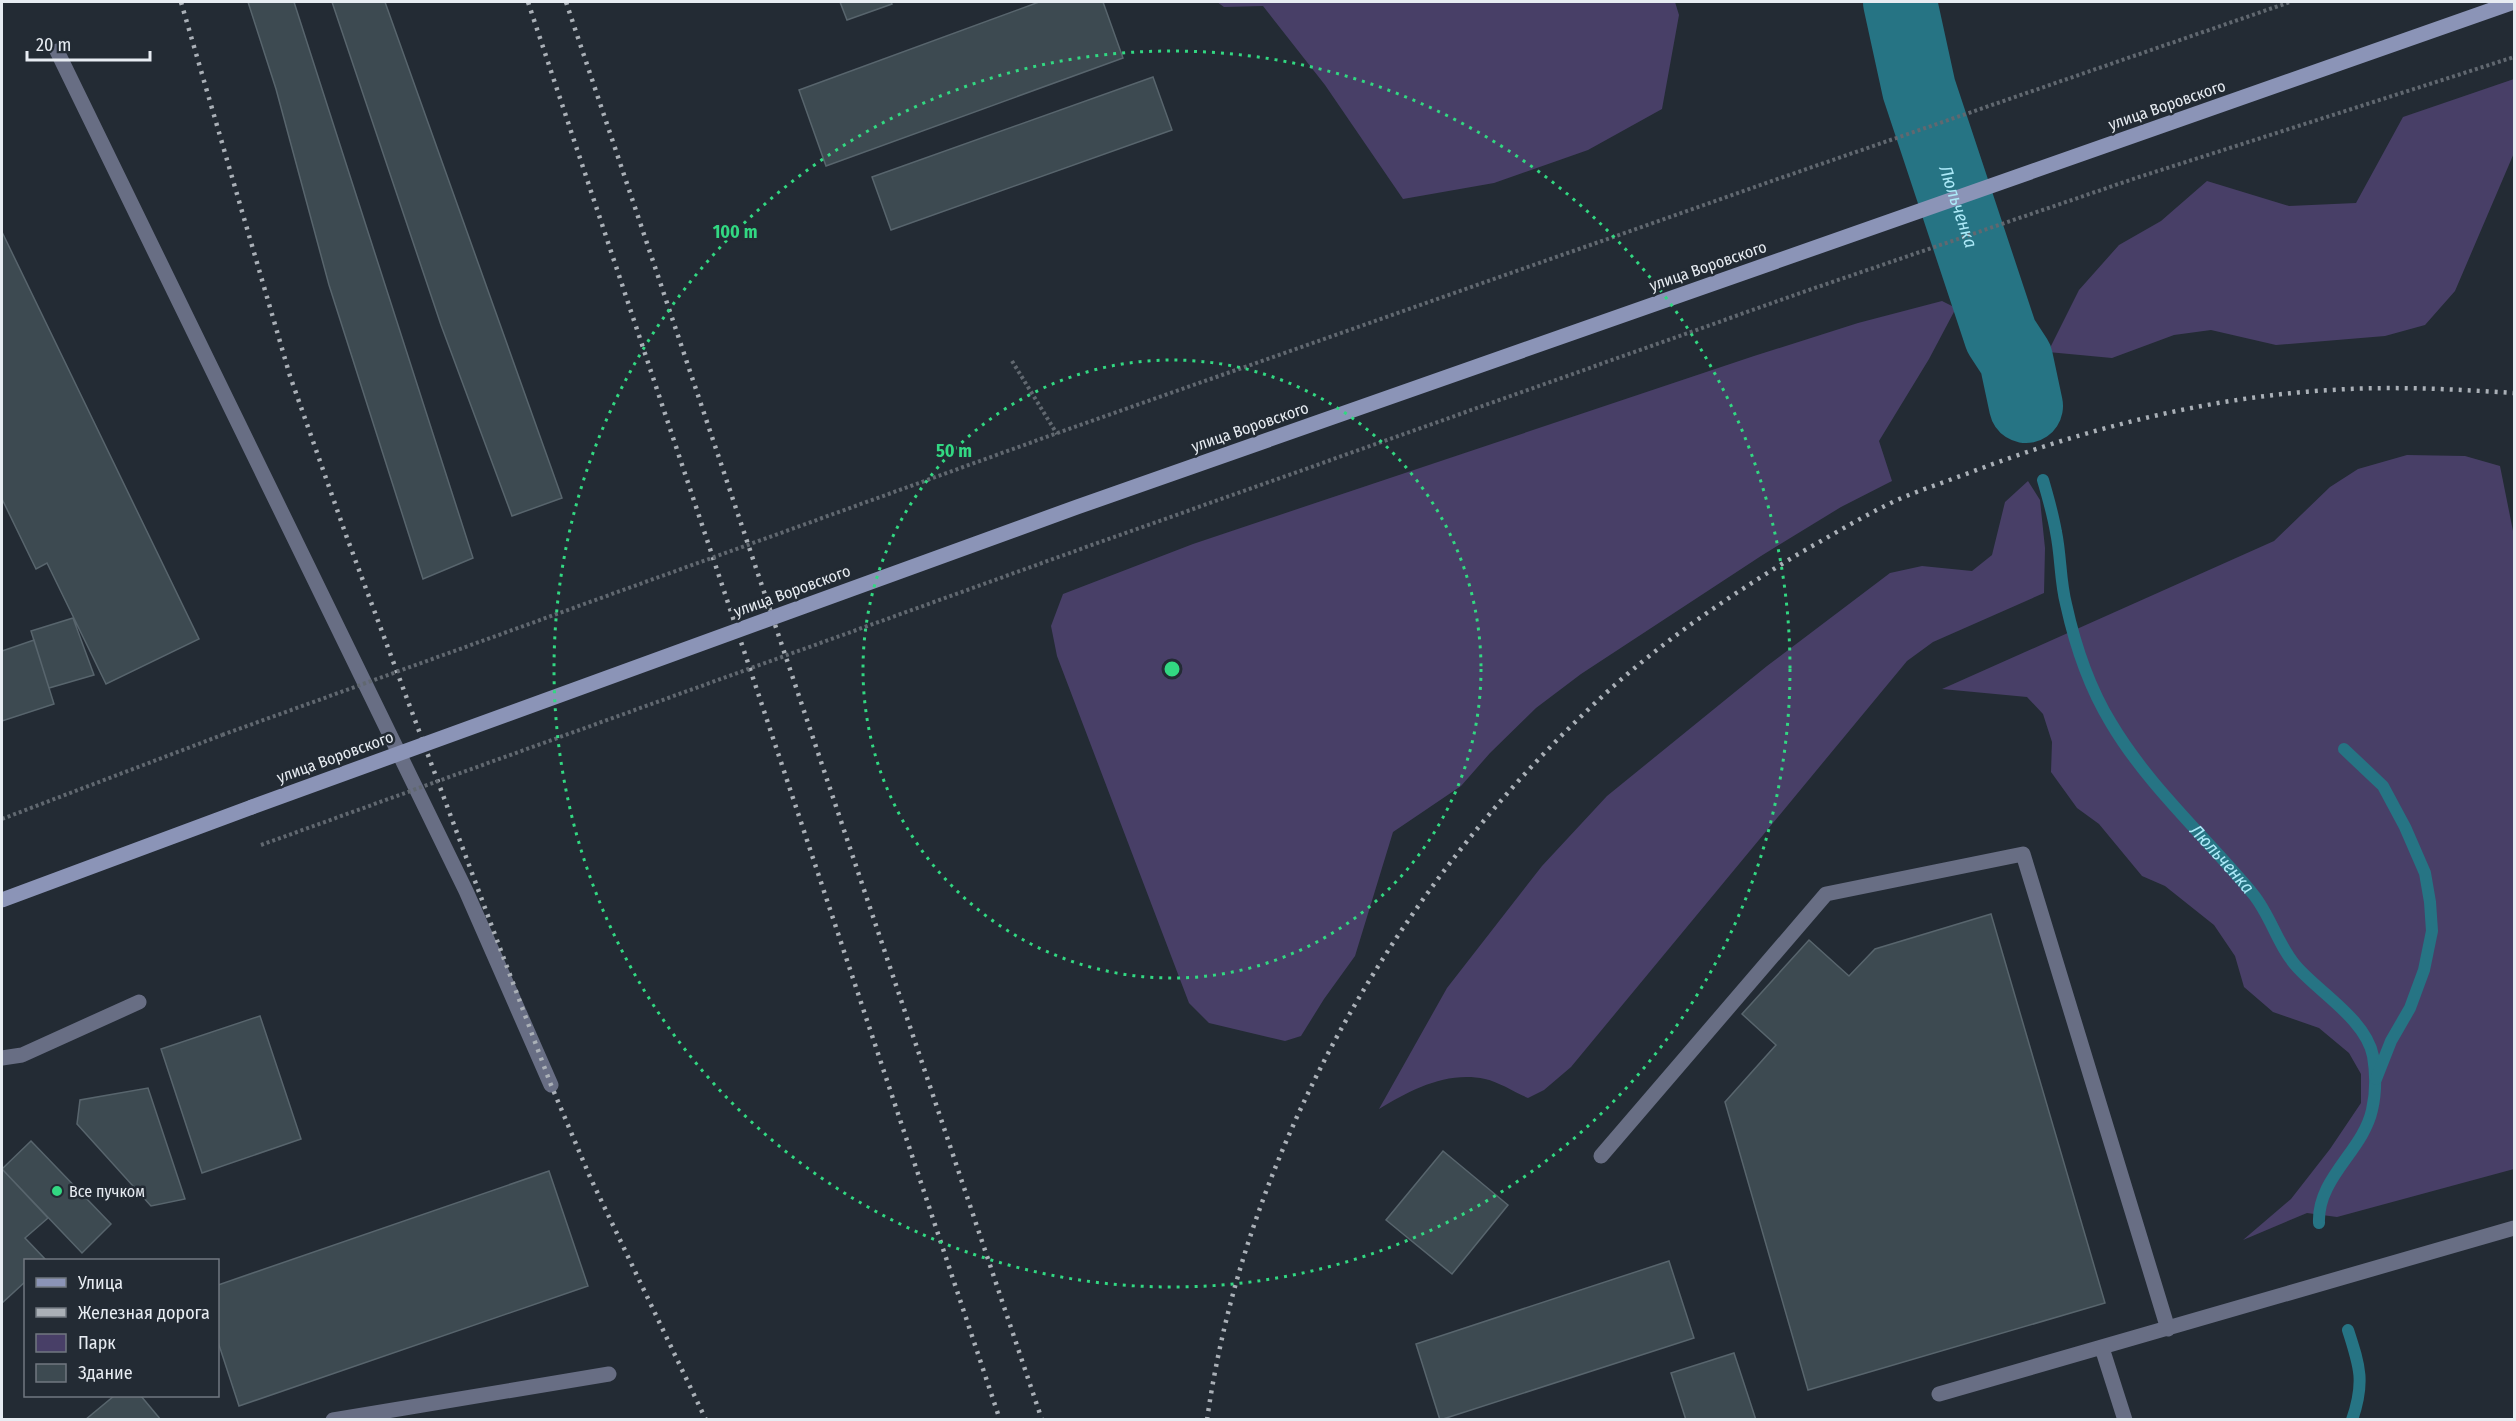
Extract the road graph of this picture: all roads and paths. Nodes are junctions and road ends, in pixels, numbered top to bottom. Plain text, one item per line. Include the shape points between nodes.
1 (2290, 2) edge
2 (2514, 2) edge
3 (57, 51) dead end
4 (2514, 57) edge
5 (1012, 361) dead end
6 (1057, 434) junction
7 (2, 819) edge
8 (261, 845) dead end
9 (2, 900) edge
10 (139, 1002) dead end
11 (2, 1058) edge
12 (551, 1085) dead end
13 (1601, 1156) dead end
14 (2514, 1228) edge
15 (2168, 1329) junction
16 (2102, 1348) junction
17 (609, 1374) dead end
18 (1939, 1394) dead end
19 (333, 1419) edge
20 (2125, 1419) edge

1 - 6 path, bridge
2 - 9 main road, улица Воровского, bridge via 1077,507
3 - 12 street via 462,881
4 - 8 path, bridge via 2139,177 1795,295
5 - 6 path
6 - 7 path, bridge via 222,735
10 - 11 street via 22,1055
13 - 15 street via 1826,894 2023,854
14 - 15 street
15 - 16 street
16 - 18 street
16 - 20 street
17 - 19 street

